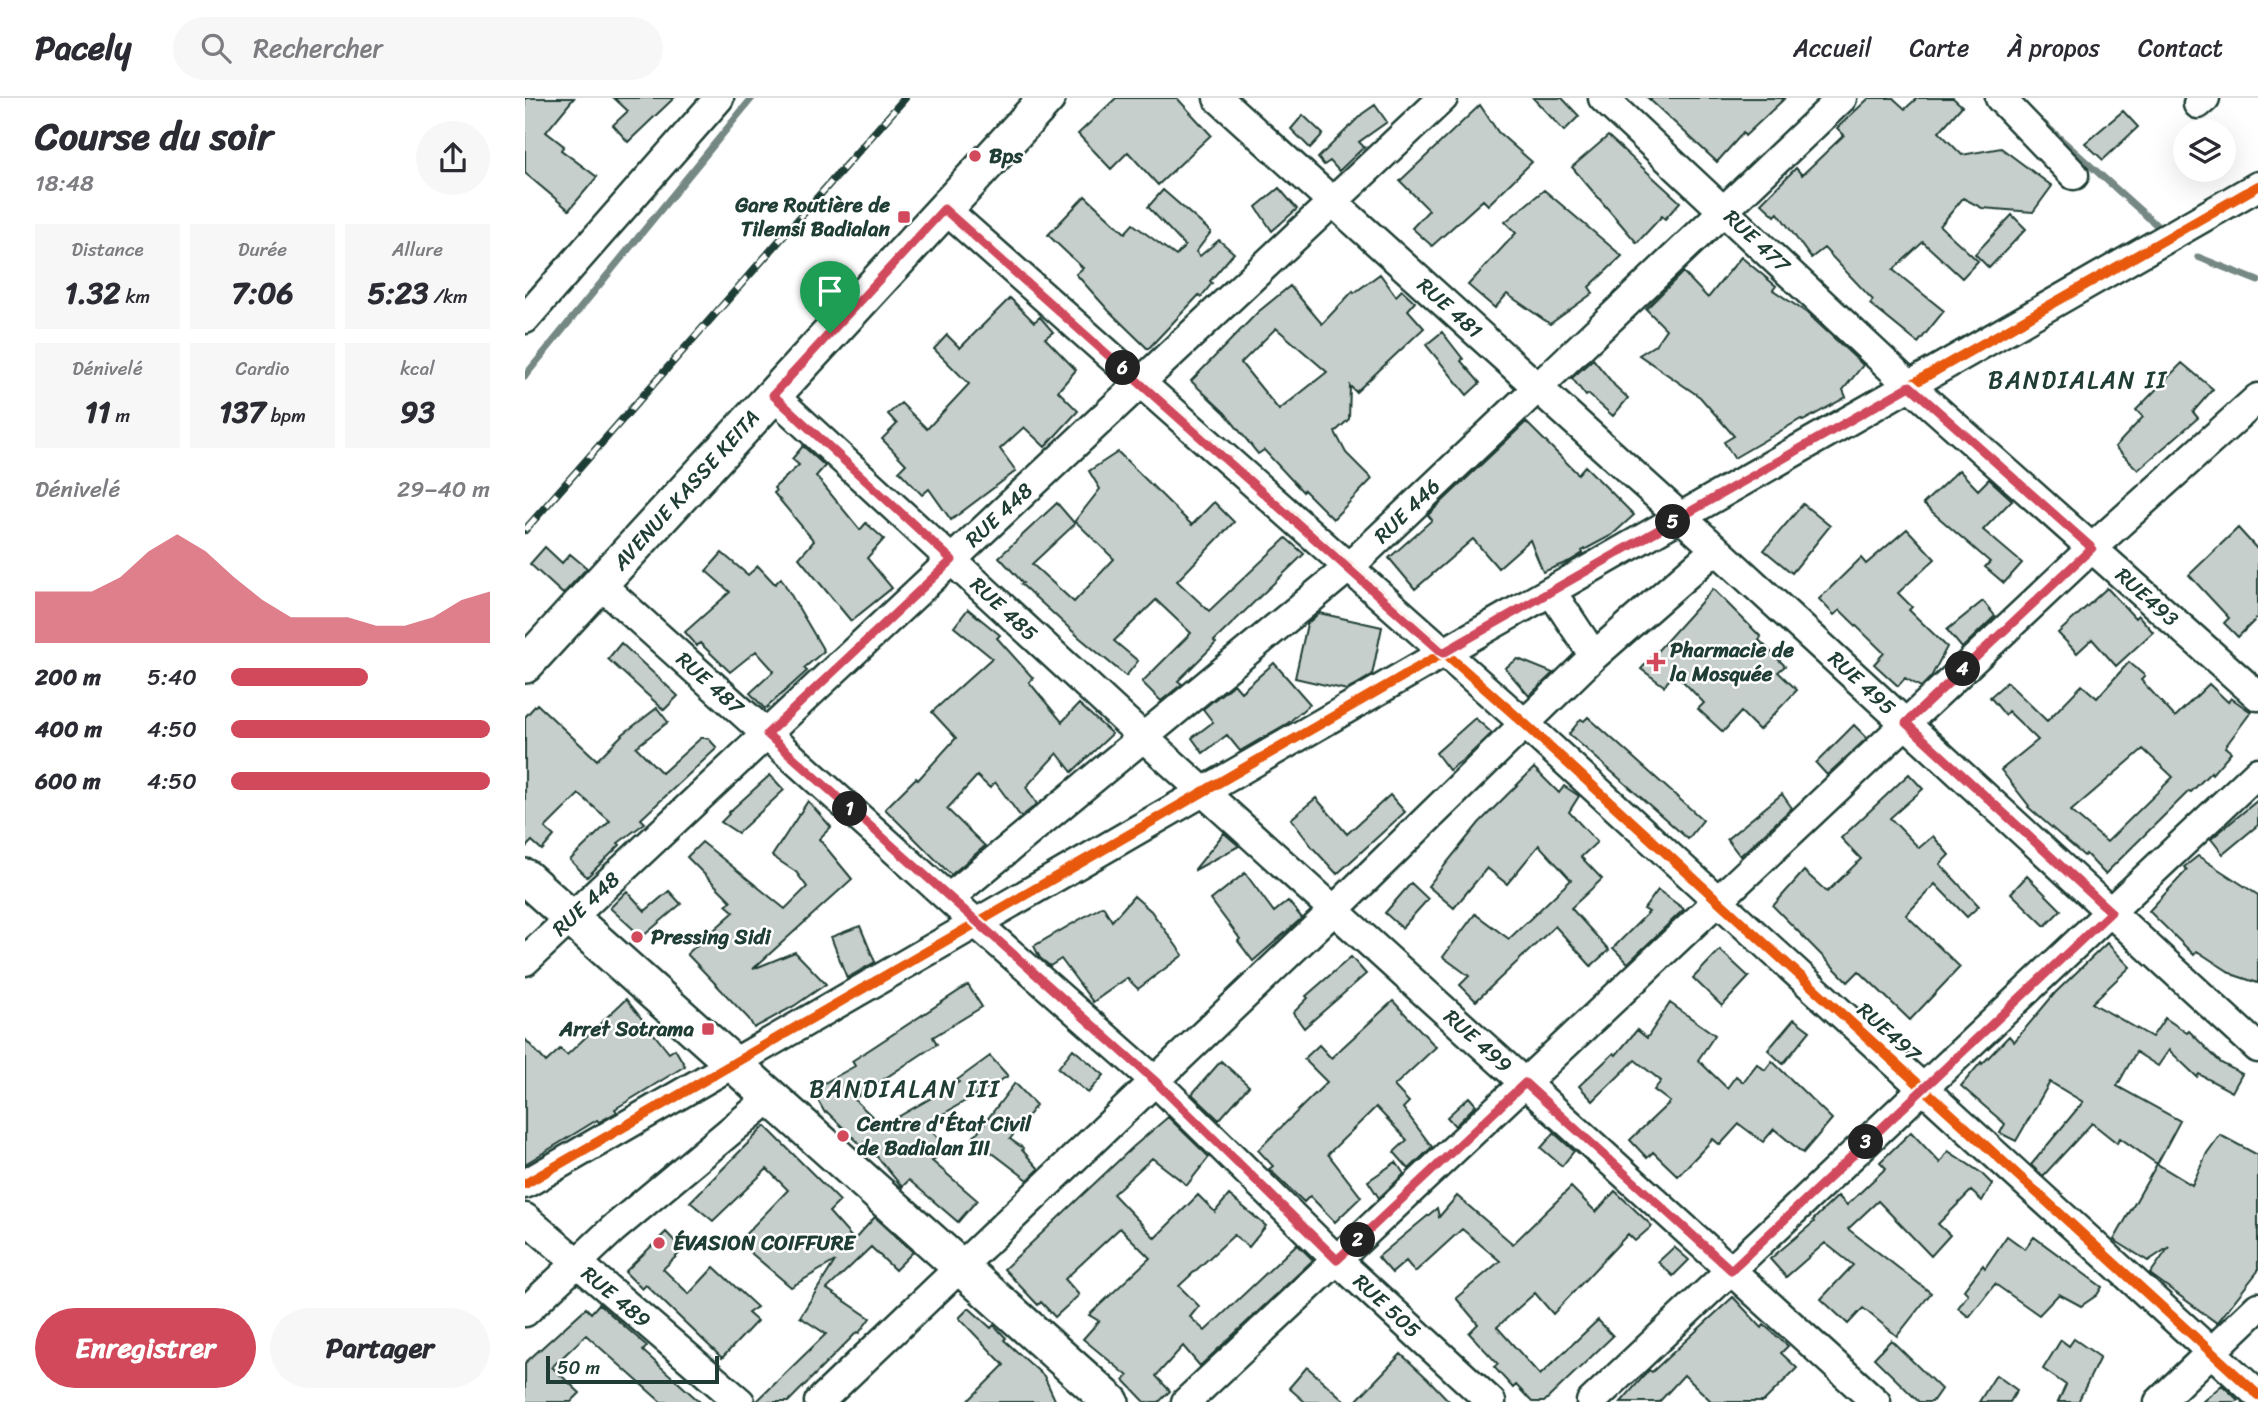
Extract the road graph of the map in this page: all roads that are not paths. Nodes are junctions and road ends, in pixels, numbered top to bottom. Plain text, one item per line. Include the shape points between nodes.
1 (719, 98) edge
2 (1047, 98) edge
3 (1218, 98) edge
4 (1443, 98) edge
5 (1603, 98) edge
6 (1842, 98) edge
7 (2000, 98) edge
8 (2074, 175) dead end
9 (2258, 186) edge
10 (1333, 202) junction
11 (944, 209) junction
12 (1724, 210) junction
13 (525, 319) edge
14 (1140, 383) junction
15 (1910, 386) junction
16 (1538, 387) junction
17 (773, 395) junction
18 (2258, 398) edge
19 (1681, 517) junction
20 (2092, 548) junction
21 (1716, 549) junction
22 (952, 560) junction
23 (1347, 568) junction
24 (600, 584) junction
25 (1551, 591) junction
26 (1443, 653) junction
27 (1594, 656) junction
28 (525, 666) edge
29 (2258, 696) edge
30 (1906, 723) junction
31 (1525, 724) junction
32 (767, 734) junction
33 (1143, 737) junction
34 (2258, 772) edge
35 (1203, 792) junction
36 (525, 877) edge
37 (949, 898) junction
38 (1716, 901) junction
39 (1334, 910) junction
40 (2111, 912) junction
41 (571, 918) junction
42 (976, 923) junction
43 (525, 961) edge
44 (2258, 1048) edge
45 (734, 1064) junction
46 (1154, 1080) junction
47 (1525, 1083) junction
48 (1923, 1089) junction
49 (771, 1097) junction
50 (525, 1184) edge
51 (525, 1218) edge
52 (1337, 1260) junction
53 (577, 1263) junction
54 (960, 1267) junction
55 (1731, 1270) junction
56 (2258, 1307) edge
57 (525, 1312) edge
58 (2211, 1352) junction
59 (2258, 1395) edge
60 (740, 1402) edge
61 (819, 1402) edge
62 (1111, 1402) edge
63 (1186, 1402) edge
64 (1491, 1402) edge
65 (1591, 1402) edge
66 (1876, 1402) edge
67 (2159, 1402) edge

1 - 13 street
2 - 11 main road, AVENUE KASSE KEITA
3 - 10 street, RUE 481
4 - 10 street, RUE 448
5 - 12 street, RUE 477
6 - 12 street, RUE 446
7 - 8 street
9 - 15 street
10 - 14 street, RUE 448
10 - 16 street, RUE 481
11 - 14 street, RUE497
11 - 17 main road, AVENUE KASSE KEITA
12 - 15 street, RUE 477
12 - 16 street, RUE 446
14 - 22 street, RUE 448
14 - 23 street, RUE497
15 - 19 street
15 - 20 street, RUE493
16 - 19 street, RUE 481
16 - 23 street, RUE 446
17 - 22 street, RUE 485
17 - 24 main road, AVENUE KASSE KEITA
18 - 20 street
19 - 21 street, RUE 495
19 - 25 street
20 - 29 street, RUE493
20 - 30 street
21 - 27 street
21 - 30 street, RUE 495
22 - 32 street, RUE 448
22 - 33 street, RUE 485
23 - 26 street, RUE497
23 - 33 street, RUE 446
24 - 28 main road, AVENUE KASSE KEITA
24 - 32 street, RUE 487
25 - 26 street
25 - 27 street
26 - 31 street, RUE497
26 - 35 street
27 - 31 street
30 - 38 street
30 - 40 street, RUE 495
31 - 38 street, RUE497
31 - 39 street
32 - 37 street, RUE 487
32 - 41 street, RUE 448
33 - 35 street, RUE 499
33 - 37 street, RUE 446
34 - 40 street
35 - 39 street, RUE 499
35 - 42 street
36 - 41 main road
37 - 42 street, RUE 487
38 - 47 street
38 - 48 street, RUE497
39 - 46 street
39 - 47 street, RUE 499
40 - 44 street, RUE 495
40 - 48 street
41 - 43 street, RUE 448
41 - 45 main road
42 - 45 street
42 - 46 street, RUE 505
45 - 49 main road
45 - 50 street
46 - 52 street, RUE 505
46 - 54 street
47 - 52 street
47 - 55 street, RUE 499
48 - 55 street
48 - 58 street, RUE497
49 - 53 street
49 - 54 main road
51 - 53 street, RUE 489
52 - 63 street
52 - 64 street, RUE 505
53 - 57 street
53 - 60 street, RUE 489
54 - 61 street
54 - 62 main road
55 - 65 street
55 - 66 street, RUE 499
56 - 58 street
58 - 59 street, RUE497
58 - 67 street

